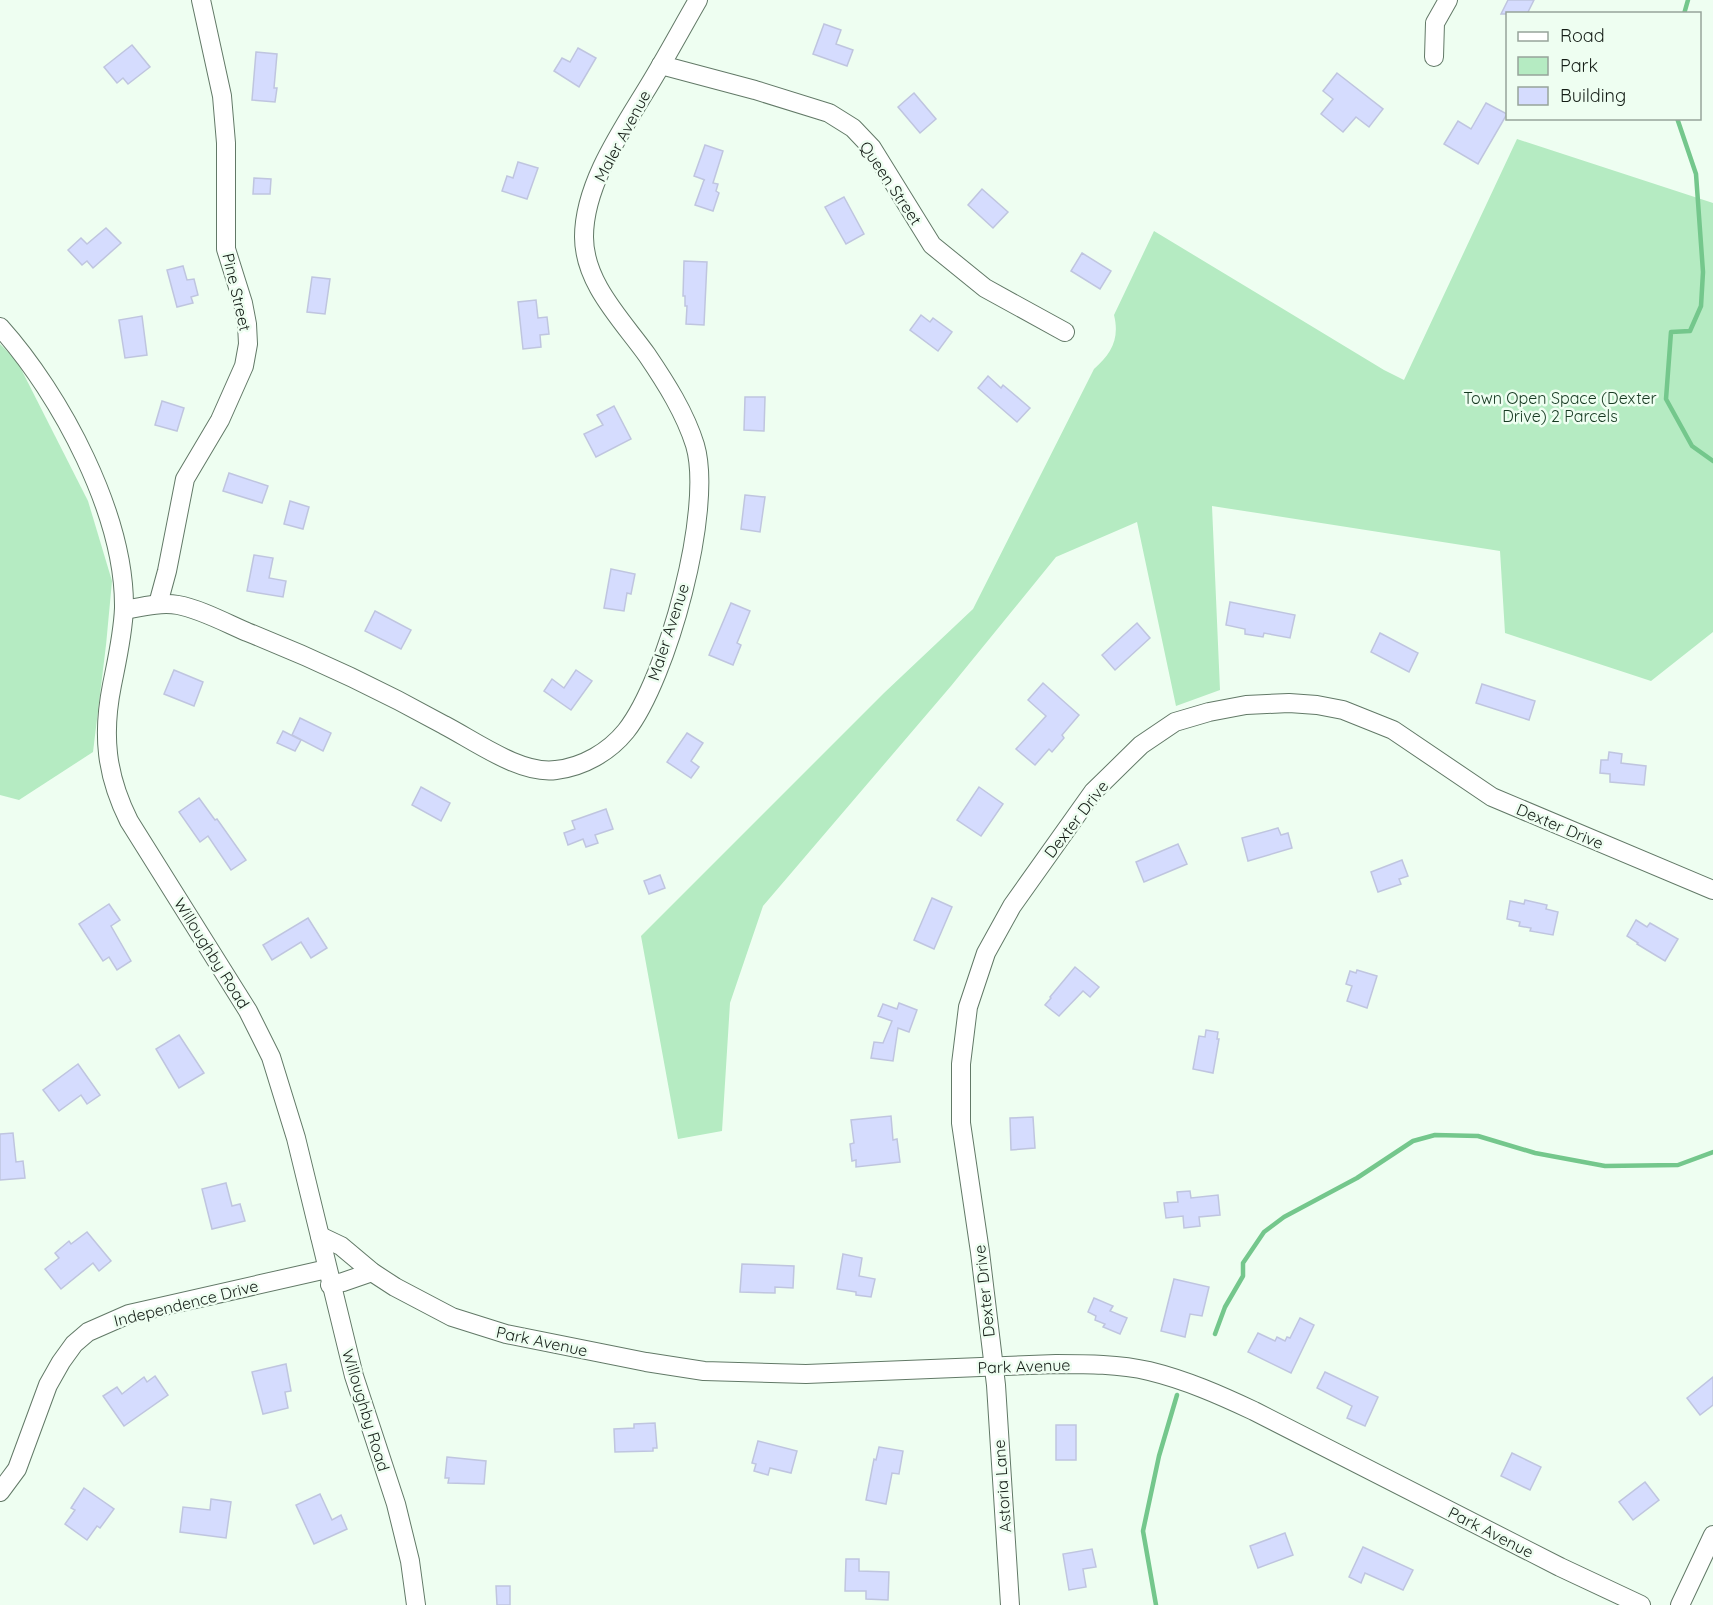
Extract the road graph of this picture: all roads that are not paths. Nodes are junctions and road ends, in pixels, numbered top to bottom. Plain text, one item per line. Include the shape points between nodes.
1 (201, 0) edge
2 (698, 0) edge
3 (1448, 0) edge
4 (1434, 57) dead end
5 (661, 65) junction
6 (0, 327) edge
7 (1065, 332) dead end
8 (158, 604) junction
9 (124, 610) junction
10 (1713, 890) edge
11 (320, 1236) junction
12 (372, 1272) junction
13 (328, 1277) junction
14 (993, 1366) junction
15 (0, 1492) edge
16 (1713, 1535) edge
17 (416, 1605) edge
18 (1010, 1605) edge
19 (1641, 1605) edge
20 (1680, 1605) edge

1 - 8 street, Pine Street via 222,96 226,249 243,303 248,344 244,366 220,420 184,479
2 - 5 street, Maler Avenue
3 - 4 street via 1435,23
5 - 7 street, Queen Street via 829,113 853,128 872,148 932,245 985,288
5 - 8 street, Maler Avenue via 605,162 590,197 584,236 593,276 671,391 688,427 699,468 699,496 683,593 650,688 626,730 587,761 559,770 532,769 504,758 392,696 269,641 178,605
6 - 9 street, Willoughby Road via 52,396 91,474 117,555
8 - 9 street, Maler Avenue
9 - 11 street, Willoughby Road via 106,719 106,750 115,789 129,821 248,1011 272,1057
10 - 14 street, Dexter Drive via 1492,797 1393,730 1343,710 1288,703 1246,705 1175,722 1141,745 1093,792 1011,906 986,953 968,1007 961,1064 961,1123
11 - 12 street, Park Avenue via 341,1246
11 - 13 street, Willoughby Road
12 - 13 street via 343,1282
12 - 14 street, Park Avenue via 453,1317 506,1334 704,1371 806,1374
13 - 15 street, Independence Drive via 129,1314 88,1332 74,1344 48,1385 17,1469
13 - 17 street, Willoughby Road via 354,1376 396,1504
14 - 18 street, Astoria Lane
14 - 19 street, Park Avenue via 1125,1367 1211,1391
16 - 20 street

